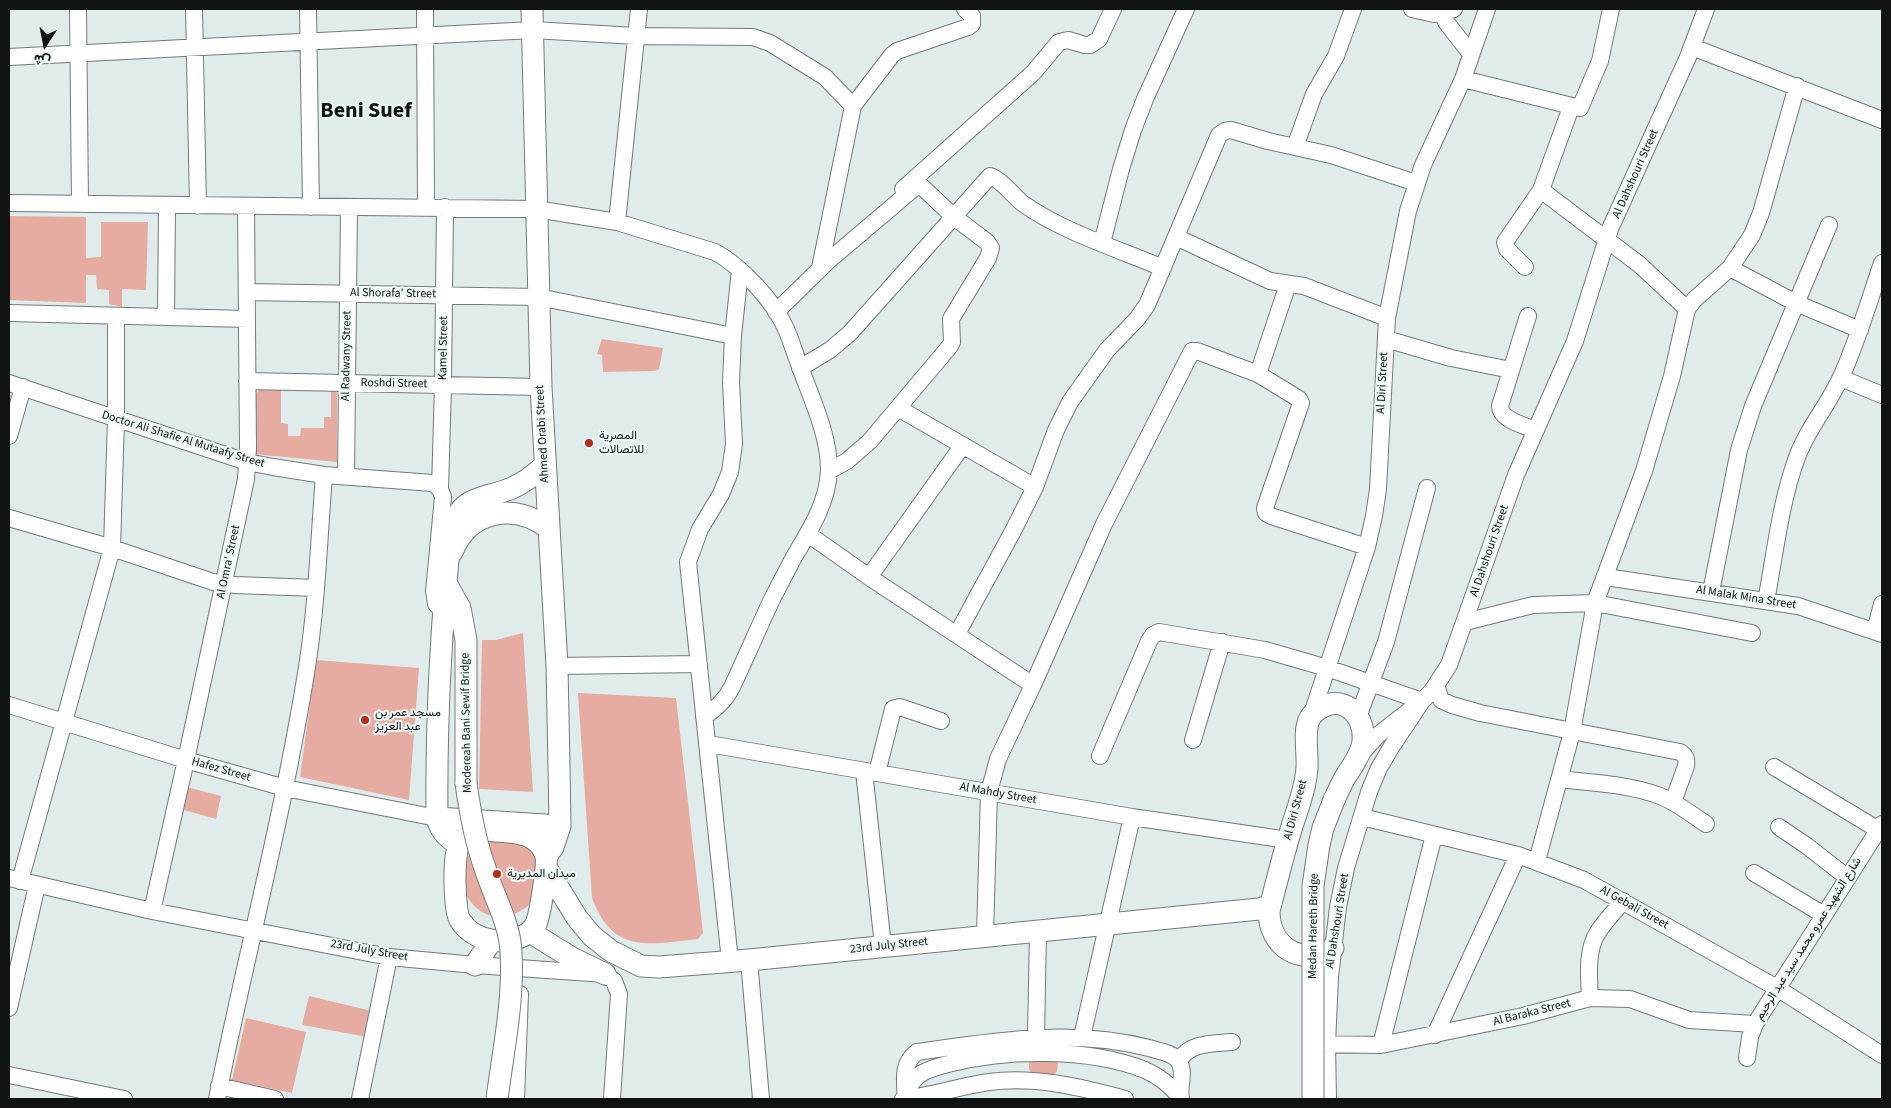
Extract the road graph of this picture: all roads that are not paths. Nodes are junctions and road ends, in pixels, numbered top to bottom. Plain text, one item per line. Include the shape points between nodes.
1 (78, 9) edge
2 (194, 9) edge
3 (308, 9) edge
4 (426, 9) edge
5 (532, 9) edge
6 (639, 9) edge
7 (965, 9) edge
8 (1112, 9) edge
9 (1186, 9) edge
10 (1353, 9) edge
11 (1412, 9) edge
12 (1487, 9) edge
13 (1611, 9) edge
14 (1706, 9) edge
15 (1446, 10) edge
16 (533, 30) junction
17 (426, 35) junction
18 (636, 36) junction
19 (308, 42) junction
20 (1692, 47) junction
21 (194, 48) junction
22 (78, 54) junction
23 (1472, 54) junction
24 (9, 57) edge
25 (1463, 79) junction
26 (1797, 86) junction
27 (853, 106) junction
28 (1571, 107) junction
29 (1882, 120) edge
30 (1295, 147) junction
31 (1416, 183) junction
32 (1541, 190) junction
33 (9, 203) edge
34 (80, 204) junction
35 (167, 206) junction
36 (198, 206) junction
37 (246, 206) junction
38 (311, 207) junction
39 (349, 207) junction
40 (426, 207) junction
41 (445, 207) junction
42 (536, 209) junction
43 (954, 217) junction
44 (617, 222) junction
45 (1829, 224) dead end
46 (1176, 237) junction
47 (1607, 239) junction
48 (1102, 243) junction
49 (1882, 263) edge
50 (1525, 267) dead end
51 (820, 268) junction
52 (1163, 268) junction
53 (1730, 268) junction
54 (740, 270) junction
55 (1288, 284) junction
56 (247, 292) junction
57 (348, 294) junction
58 (1877, 294) edge
59 (444, 295) junction
60 (538, 297) junction
61 (1796, 304) junction
62 (1687, 309) junction
63 (776, 312) junction
64 (9, 313) edge
65 (116, 316) junction
66 (1528, 316) dead end
67 (166, 317) junction
68 (1387, 318) junction
69 (247, 319) junction
70 (1860, 330) junction
71 (733, 336) junction
72 (1386, 339) junction
73 (800, 368) junction
74 (1511, 370) junction
75 (1258, 374) junction
76 (1841, 378) junction
77 (247, 381) junction
78 (347, 383) junction
79 (16, 385) edge
80 (443, 385) junction
81 (541, 387) junction
82 (1882, 395) edge
83 (898, 408) junction
84 (116, 419) junction
85 (1536, 430) junction
86 (9, 436) edge
87 (963, 446) junction
88 (247, 462) junction
89 (544, 466) junction
90 (829, 471) junction
91 (324, 475) junction
92 (346, 476) junction
93 (1034, 487) junction
94 (1427, 488) dead end
95 (440, 489) junction
96 (9, 518) edge
97 (548, 528) junction
98 (808, 534) junction
99 (1366, 547) junction
100 (112, 548) junction
101 (449, 558) junction
102 (1606, 577) junction
103 (869, 578) junction
104 (446, 583) junction
105 (224, 584) junction
106 (316, 588) junction
107 (1711, 592) junction
108 (1766, 601) junction
109 (1595, 603) junction
110 (1882, 604) edge
111 (444, 614) junction
112 (1465, 622) junction
113 (1878, 632) edge
114 (1752, 633) dead end
115 (957, 634) junction
116 (1222, 642) junction
117 (699, 664) junction
118 (557, 666) junction
119 (1327, 668) junction
120 (1372, 683) junction
121 (1033, 685) junction
122 (1436, 686) junction
123 (1422, 701) junction
124 (9, 705) edge
125 (704, 717) junction
126 (1311, 717) junction
127 (1358, 718) junction
128 (941, 721) dead end
129 (64, 722) junction
130 (1572, 732) junction
131 (1193, 740) dead end
132 (709, 744) junction
133 (1360, 755) junction
134 (1100, 756) dead end
135 (186, 760) junction
136 (1774, 767) dead end
137 (871, 772) junction
138 (1559, 779) junction
139 (285, 788) junction
140 (989, 792) junction
141 (1672, 802) junction
142 (1132, 817) junction
143 (1362, 817) junction
144 (437, 818) junction
145 (1706, 824) dead end
146 (560, 826) junction
147 (1779, 827) dead end
148 (1881, 829) edge
149 (1434, 835) junction
150 (1288, 840) junction
151 (459, 845) junction
152 (1518, 855) junction
153 (1537, 861) junction
154 (546, 863) junction
155 (1754, 872) dead end
156 (1848, 878) junction
157 (15, 880) edge
158 (38, 885) junction
159 (1623, 901) junction
160 (1272, 902) junction
161 (152, 911) junction
162 (1824, 915) junction
163 (1109, 924) junction
164 (254, 930) junction
165 (1038, 931) junction
166 (985, 936) junction
167 (513, 937) junction
168 (883, 946) junction
169 (1333, 948) junction
170 (1305, 955) junction
171 (389, 957) junction
172 (740, 961) junction
173 (475, 965) junction
174 (513, 967) junction
175 (605, 974) junction
176 (1777, 988) junction
177 (1590, 998) junction
178 (9, 1008) edge
179 (1756, 1024) junction
180 (1435, 1035) junction
181 (1036, 1037) junction
182 (1082, 1037) junction
183 (510, 1041) junction
184 (1232, 1042) dead end
185 (1306, 1044) junction
186 (1327, 1044) junction
187 (1381, 1045) junction
188 (1882, 1055) edge
189 (1747, 1058) dead end
190 (1179, 1061) junction
191 (9, 1075) edge
192 (218, 1093) edge
193 (124, 1099) edge
194 (275, 1099) edge
195 (360, 1099) edge
196 (499, 1099) edge
197 (516, 1099) edge
198 (612, 1099) edge
199 (761, 1099) edge
200 (904, 1099) edge
201 (1125, 1099) edge
202 (1181, 1099) edge
203 (1307, 1099) edge
204 (1313, 1099) edge
205 (1328, 1099) edge

1 - 22 street
2 - 21 street
3 - 19 street
4 - 17 street
5 - 16 main road, Ahmed Orabi Street
6 - 18 street
7 - 27 street via 972,16 972,24 897,51
8 - 51 street via 1099,40 1090,45 1068,40 1059,42 1033,73 920,172
9 - 48 street via 1133,130
10 - 30 street via 1336,56 1314,94
11 - 15 street via 1434,14
12 - 23 street, Al Diri Street
13 - 28 street via 1596,74 1582,107
14 - 20 street, Al Dahshouri Street
15 - 23 street via 1446,22
16 - 17 street
16 - 18 street
16 - 42 main road, Ahmed Orabi Street
17 - 19 street
17 - 40 street
18 - 27 street via 753,37 770,43 825,77
18 - 44 street
19 - 21 street
19 - 38 street
20 - 26 street
20 - 47 street, Al Dahshouri Street
21 - 22 street
21 - 36 street
22 - 24 street
22 - 34 street
23 - 25 street, Al Diri Street
25 - 28 street
25 - 31 street, Al Diri Street
26 - 29 street
26 - 53 street via 1761,213 1752,236
27 - 51 street
28 - 32 street
30 - 31 street via 1331,155
30 - 46 street via 1230,130 1218,135
31 - 68 street, Al Diri Street
32 - 47 street
32 - 50 street via 1506,242 1507,249
33 - 34 street
34 - 35 street
35 - 36 street
35 - 67 street
36 - 37 street
37 - 38 street
37 - 56 street, Al Omra' Street
38 - 39 street
39 - 40 street
39 - 57 street, Al Radwany Street
40 - 41 street
41 - 42 street
41 - 59 street, Kamel Street
42 - 44 street
42 - 60 main road, Ahmed Orabi Street
43 - 48 street via 986,178 993,176 1040,215
43 - 51 street via 919,184
43 - 73 street via 850,332 830,350
43 - 83 street via 987,242 991,253 951,318 950,346
44 - 54 street via 715,252
45 - 61 street
46 - 52 street
46 - 55 street via 1270,281
47 - 62 street via 1640,264
47 - 85 street, Al Dahshouri Street via 1575,341
48 - 52 street
49 - 58 street
51 - 63 street
52 - 93 street via 1147,305 1107,350 1070,402
53 - 61 street
53 - 62 street
54 - 63 street
54 - 71 street
55 - 68 street via 1304,286
55 - 75 street
56 - 57 street, Al Shorafa' Street
56 - 69 street, Al Omra' Street
57 - 59 street, Al Shorafa' Street
57 - 78 street, Al Radwany Street
58 - 70 street
59 - 60 street, Al Shorafa' Street
59 - 80 street, Kamel Street
60 - 71 street, Al Shorafa' Street
60 - 81 main road, Ahmed Orabi Street
61 - 70 street
61 - 107 street via 1753,406 1739,450
62 - 102 street via 1672,376 1647,461
63 - 73 street via 786,328
64 - 65 street
65 - 67 street
65 - 84 street
66 - 74 street
67 - 69 street
68 - 72 street, Al Diri Street
69 - 77 street, Al Omra' Street
70 - 76 street
71 - 117 street via 734,444 730,472 722,494 700,529 688,562
72 - 74 street via 1451,358
72 - 99 street, Al Diri Street via 1378,489
73 - 90 street via 824,434
74 - 85 street via 1500,411 1504,416
75 - 99 street via 1301,403 1266,513
75 - 121 street via 1197,351 1191,353 1104,524
76 - 82 street
76 - 108 street via 1810,428 1796,458 1785,494
77 - 78 street, Roshdi Street
77 - 88 street, Al Omra' Street
78 - 80 street, Roshdi Street
78 - 92 street, Al Radwany Street
79 - 84 street, Doctor Ali Shafie Al Mutaafy Street
79 - 86 street
80 - 81 street, Roshdi Street
80 - 95 street, Kamel Street
81 - 89 main road, Ahmed Orabi Street
83 - 87 street
83 - 90 street via 858,452
84 - 88 street, Doctor Ali Shafie Al Mutaafy Street
84 - 100 street
85 - 112 street, Al Dahshouri Street via 1516,475
87 - 93 street
87 - 103 street
88 - 91 street, Doctor Ali Shafie Al Mutaafy Street
88 - 105 street, Al Omra' Street
89 - 97 main road, Ahmed Orabi Street
89 - 101 main road via 524,482 479,497 463,507 453,522
90 - 98 street via 826,491
91 - 92 street, Doctor Ali Shafie Al Mutaafy Street
91 - 106 street
92 - 95 street, Doctor Ali Shafie Al Mutaafy Street via 429,482
93 - 115 street
94 - 120 street via 1411,554
95 - 111 street via 443,497 434,591 436,604
96 - 100 street
97 - 101 main road via 520,514 489,516 463,532
97 - 118 main road, Ahmed Orabi Street
98 - 103 street
98 - 125 street via 772,599 726,698
99 - 119 street, Al Diri Street
100 - 105 street
100 - 129 street
101 - 104 main road
102 - 107 street, Al Malak Mina Street
102 - 109 street
103 - 115 street
104 - 111 main road
104 - 196 main road, Modereah Bani Sewif Bridge, bridge via 460,608 466,640 466,783 476,839 508,933 511,951 510,1000
105 - 106 street
105 - 135 street, Al Omra' Street
106 - 139 street via 307,668
107 - 108 street, Al Malak Mina Street
108 - 113 street, Al Malak Mina Street via 1798,606
109 - 112 street via 1533,606
109 - 114 street
109 - 130 street
110 - 113 street
111 - 144 main road
112 - 122 street, Al Dahshouri Street via 1449,665
115 - 121 street
116 - 119 street via 1265,650
116 - 131 street
116 - 134 street via 1159,632 1153,635
117 - 118 street
117 - 125 street
118 - 146 main road, Ahmed Orabi Street
119 - 120 street
119 - 126 street, Al Diri Street
120 - 123 street
120 - 127 street
121 - 140 street via 998,759
122 - 123 street, Al Dahshouri Street
122 - 130 street via 1441,700 1452,705
123 - 133 street, Medan Hareth Bridge via 1378,735
123 - 143 street, Al Dahshouri Street via 1379,768
124 - 129 street, Hafez Street
125 - 132 street
126 - 127 main road via 1328,705 1340,704 1351,709
126 - 150 main road, Al Diri Street via 1307,726 1307,769
127 - 133 main road via 1364,743
128 - 137 street via 900,707 893,709
129 - 135 street, Hafez Street
129 - 157 street
130 - 138 street
130 - 141 street via 1680,752 1687,760
132 - 137 street, Al Mahdy Street
132 - 172 street
133 - 204 main road, Medan Hareth Bridge, bridge via 1345,777 1323,828 1312,886
135 - 139 street, Hafez Street
135 - 161 street, Al Omra' Street
136 - 148 street
137 - 140 street, Al Mahdy Street
137 - 168 street
138 - 141 street via 1641,791
138 - 153 street
139 - 144 street, Hafez Street
139 - 164 street
140 - 142 street, Al Mahdy Street
140 - 166 street
141 - 145 street
142 - 150 street, Al Mahdy Street
142 - 163 street
143 - 149 street, Al Gebali Street
143 - 169 street, Al Dahshouri Street via 1346,868
144 - 146 main road
144 - 151 main road via 444,834
146 - 154 main road, Ahmed Orabi Street
147 - 156 street
148 - 156 street, شارع الشهيد عمرو محمد سيد عبد الرحيم
149 - 152 street, Al Gebali Street
149 - 187 street
150 - 160 main road, Al Diri Street
151 - 154 main road via 470,834 484,830 526,835 541,846
151 - 167 main road via 455,903 460,921 483,938
152 - 153 street, Al Gebali Street
152 - 180 street
153 - 159 street, Al Gebali Street via 1584,880
154 - 167 main road via 536,924
154 - 172 main road, 23rd July Street via 577,918 592,936 621,956 641,966 658,967
155 - 162 street
156 - 162 street, شارع الشهيد عمرو محمد سيد عبد الرحيم
157 - 158 street, 23rd July Street
158 - 161 street, 23rd July Street
158 - 178 street
159 - 176 street, Al Gebali Street
159 - 177 street via 1597,933 1590,954
160 - 163 main road, 23rd July Street via 1259,909
160 - 170 main road, Al Diri Street via 1269,920 1276,938 1289,950
161 - 164 street, 23rd July Street
162 - 176 street, شارع الشهيد عمرو محمد سيد عبد الرحيم
163 - 165 main road, 23rd July Street
163 - 182 street
164 - 171 street, 23rd July Street
164 - 192 street
165 - 166 main road, 23rd July Street
165 - 181 street
166 - 168 main road, 23rd July Street
167 - 173 main road
167 - 174 street
167 - 175 main road via 572,958
168 - 172 main road, 23rd July Street
169 - 170 main road via 1316,955
169 - 186 street, Al Dahshouri Street
170 - 185 street
171 - 173 street, 23rd July Street
171 - 195 street
172 - 199 street
173 - 174 street, 23rd July Street
174 - 175 street, 23rd July Street
174 - 183 street
175 - 198 street via 614,981 619,994
176 - 179 street, شارع الشهيد عمرو محمد سيد عبد الرحيم
176 - 188 street, Al Gebali Street
177 - 179 street, Al Baraka Street via 1630,1000 1689,1020
177 - 180 street, Al Baraka Street
179 - 189 street, شارع الشهيد عمرو محمد سيد عبد الرحيم
180 - 187 street, Al Baraka Street
181 - 182 street
181 - 200 street via 917,1052 905,1067
182 - 190 street via 1138,1045 1170,1054
183 - 196 street
183 - 197 street
184 - 190 street via 1196,1046 1184,1053
185 - 186 street, Al Baraka Street
185 - 203 street
186 - 187 street, Al Baraka Street
186 - 205 street, Al Dahshouri Street
190 - 202 street via 1183,1075
191 - 193 street
192 - 194 street
200 - 201 street via 1015,1080 1070,1086
200 - 202 street via 915,1078 929,1068 980,1057 1035,1053 1082,1056 1133,1066 1156,1076

